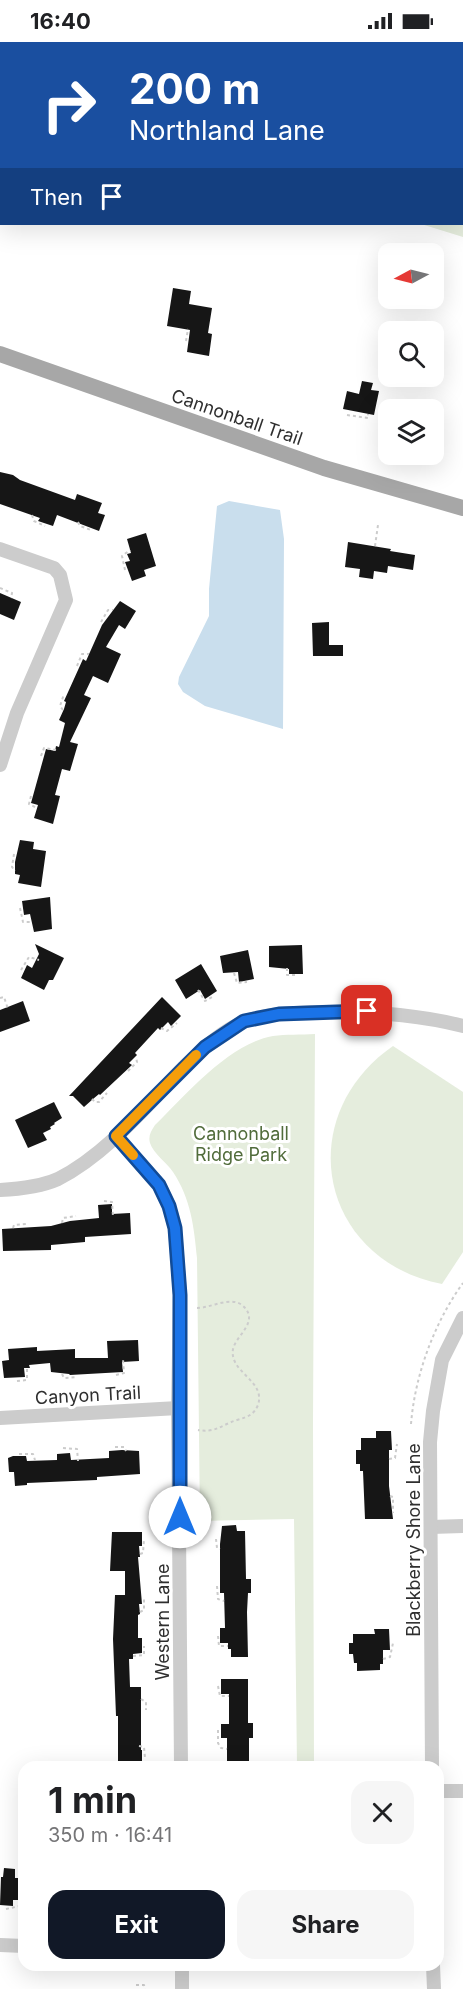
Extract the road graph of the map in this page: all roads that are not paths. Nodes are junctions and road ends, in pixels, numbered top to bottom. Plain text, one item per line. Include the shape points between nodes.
1 (0, 354) edge
2 (463, 508) edge
3 (0, 549) edge
4 (0, 765) edge
5 (463, 1026) edge
6 (116, 1136) junction
7 (0, 1190) edge
8 (463, 1318) edge
9 (178, 1408) junction
10 (0, 1418) edge
11 (463, 1526) edge
12 (431, 1527) junction
13 (181, 1761) edge
14 (432, 1761) edge
15 (444, 1791) edge
16 (463, 1791) edge
17 (0, 1945) edge
18 (18, 1946) edge
19 (182, 1971) edge
20 (433, 1971) edge
21 (182, 1989) edge
22 (434, 1989) edge

1 - 2 main road, Cannonball Trail via 324,468
3 - 4 street via 54,568 60,575 66,600 17,713
5 - 6 street via 432,1018 367,1011 279,1014 244,1021 205,1047
6 - 7 street via 56,1180
6 - 9 street, Western Lane via 159,1185 175,1228 180,1295
8 - 12 street, Blackberry Shore Lane via 442,1360 433,1411
9 - 10 street, Canyon Trail
9 - 13 street, Western Lane
11 - 12 street
12 - 14 street, Blackberry Shore Lane
15 - 16 street
17 - 18 street
19 - 21 street
20 - 22 street

